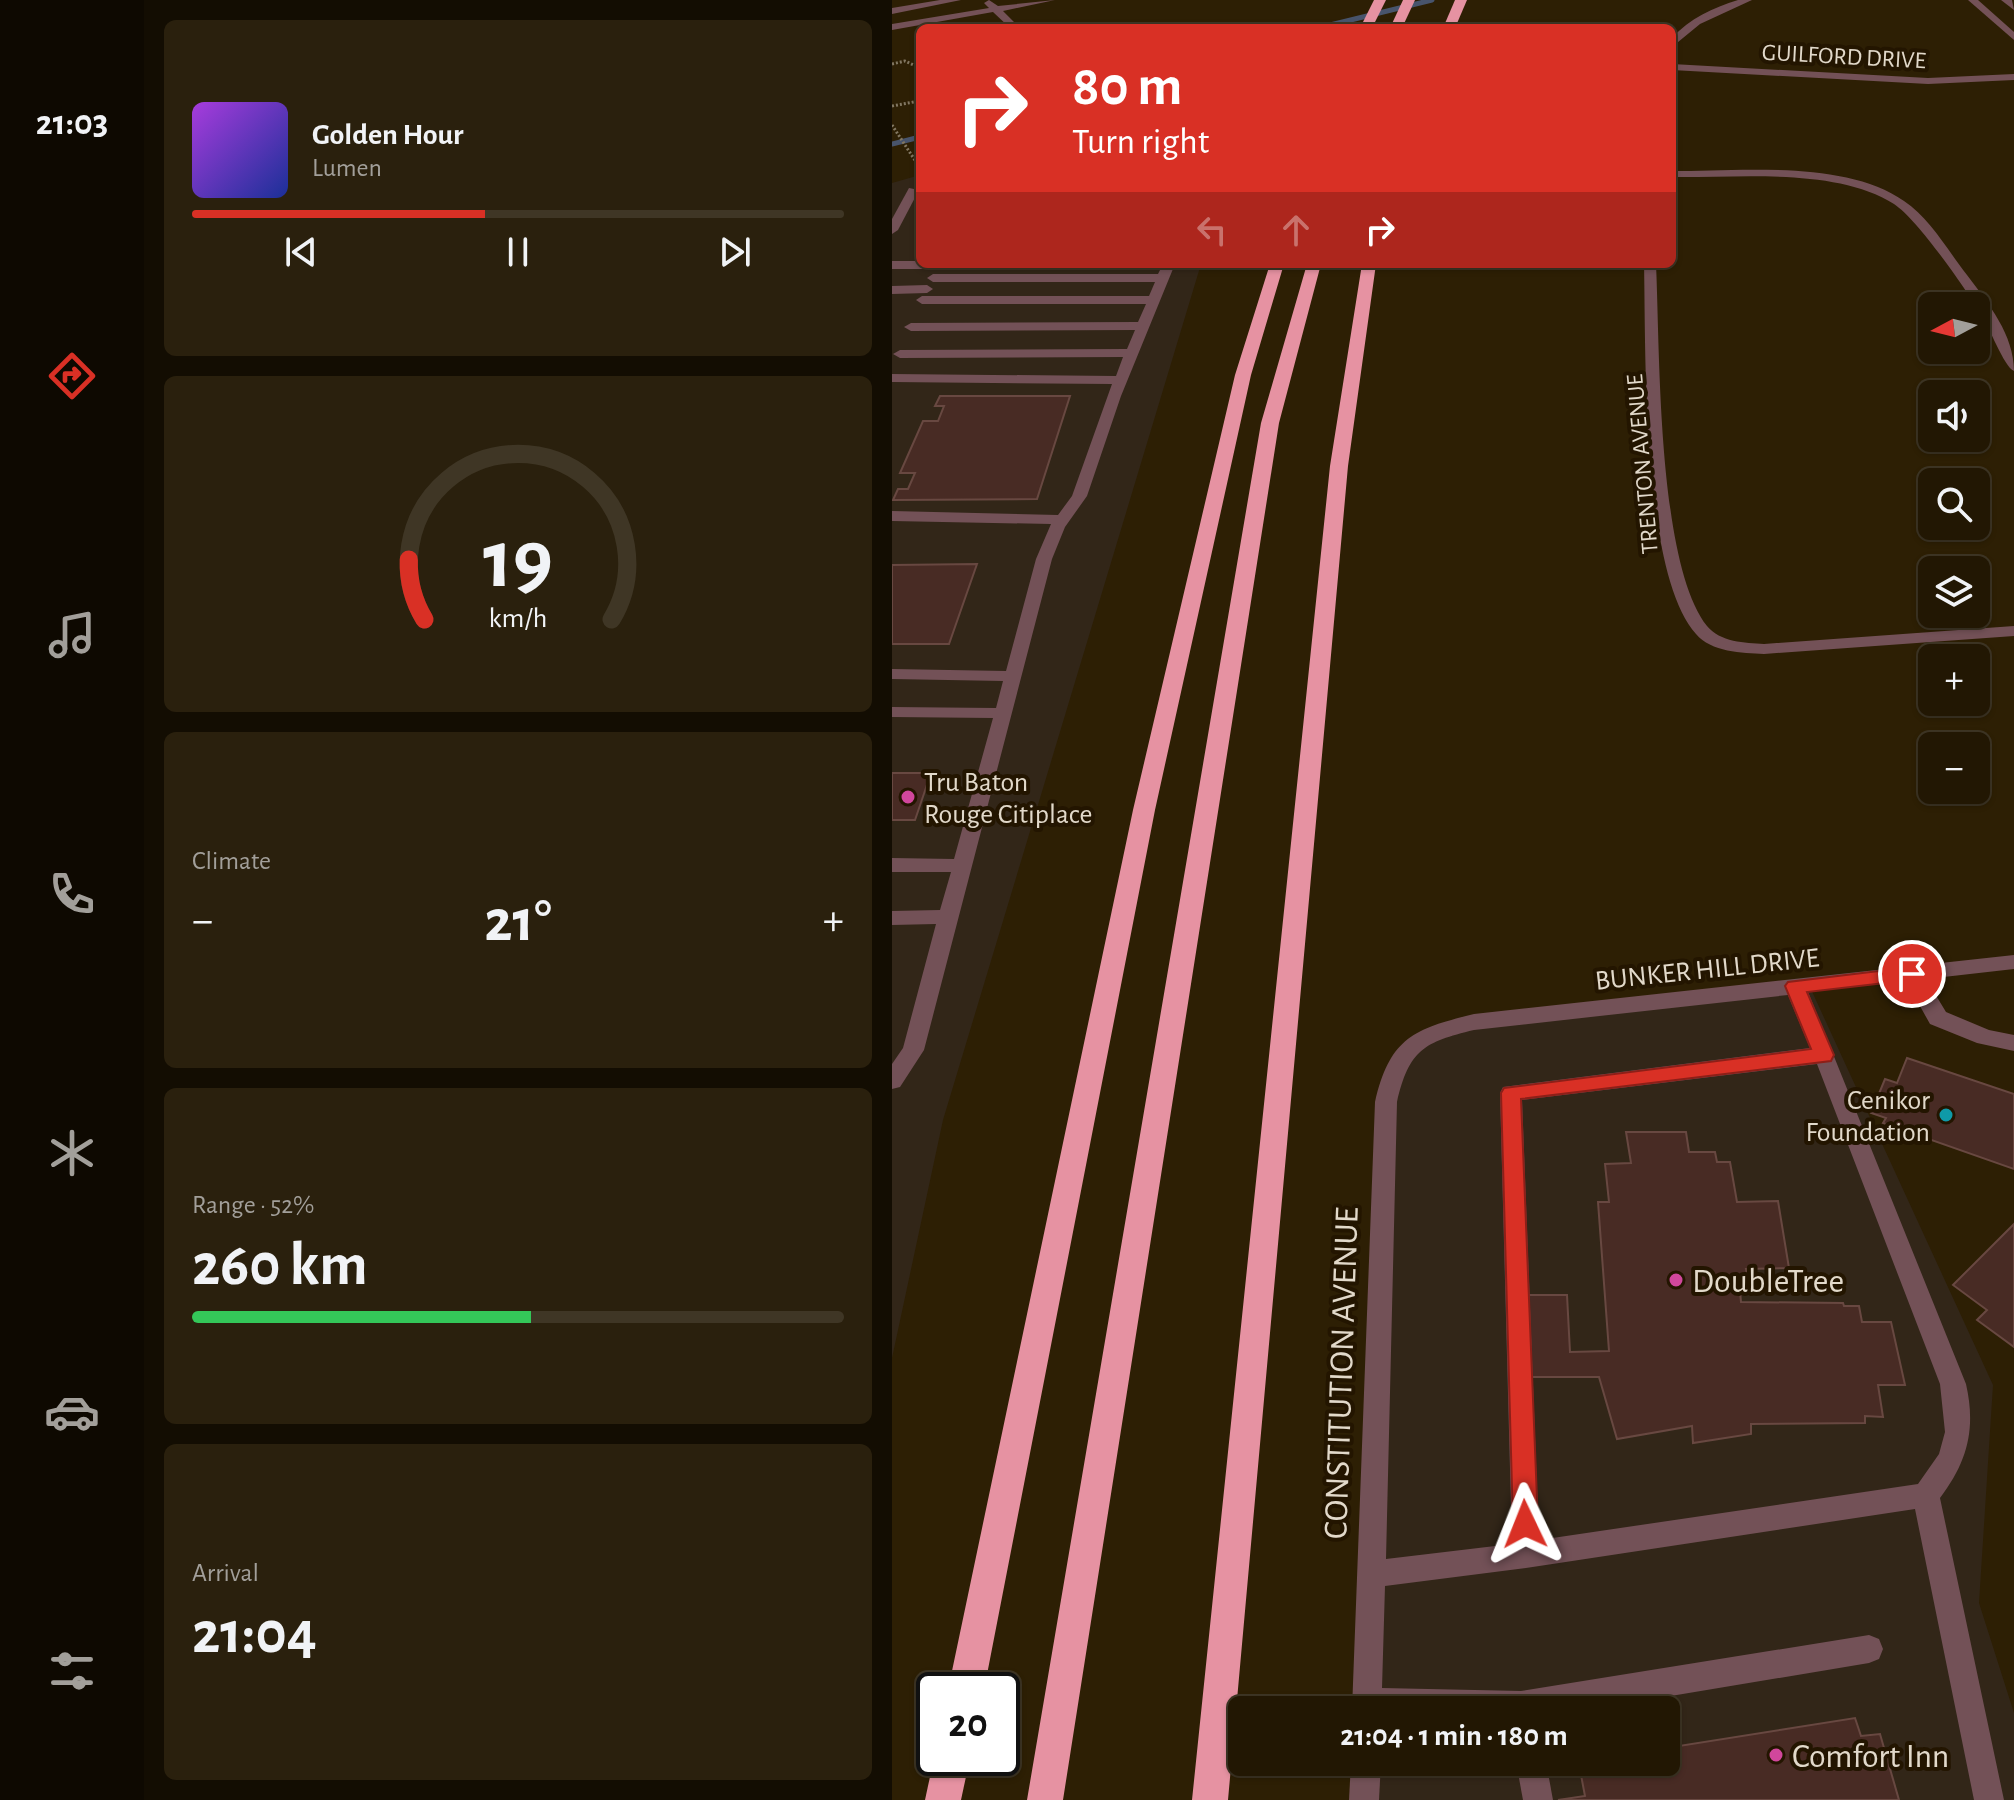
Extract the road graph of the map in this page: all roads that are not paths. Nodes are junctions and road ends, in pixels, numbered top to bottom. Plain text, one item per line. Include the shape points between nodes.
1 (956, 0) edge
2 (985, 0) edge
3 (1050, 0) edge
4 (1380, 0) edge
5 (1409, 0) edge
6 (1461, 0) edge
7 (1747, 0) edge
8 (1973, 0) edge
9 (2006, 0) edge
10 (2014, 7) edge
11 (996, 9) junction
12 (892, 11) edge
13 (1011, 24) edge
14 (1368, 24) edge
15 (1398, 24) edge
16 (1451, 24) edge
17 (892, 27) edge
18 (2014, 37) edge
19 (1676, 40) edge
20 (1676, 67) edge
21 (2014, 77) edge
22 (1676, 174) edge
23 (916, 189) edge
24 (892, 196) edge
25 (895, 218) edge
26 (892, 230) edge
27 (892, 265) edge
28 (1276, 268) edge
29 (1313, 268) edge
30 (1368, 268) edge
31 (1650, 268) edge
32 (1166, 271) edge
33 (932, 279) edge
34 (892, 290) edge
35 (1154, 300) junction
36 (1144, 326) junction
37 (911, 327) junction
38 (1133, 353) junction
39 (900, 354) junction
40 (2014, 367) edge
41 (892, 375) edge
42 (1123, 380) junction
43 (892, 516) edge
44 (1062, 520) junction
45 (2014, 631) edge
46 (892, 674) edge
47 (1013, 676) junction
48 (892, 712) edge
49 (1003, 713) junction
50 (892, 865) edge
51 (963, 866) junction
52 (949, 917) junction
53 (892, 918) edge
54 (2014, 962) edge
55 (1912, 974) junction
56 (1795, 986) junction
57 (2014, 1043) edge
58 (1411, 1044) joint
59 (1824, 1055) junction
60 (892, 1081) edge
61 (1926, 1495) junction
62 (1526, 1555) junction
63 (1372, 1574) junction
64 (1869, 1649) dead end
65 (970, 1672) edge
66 (1367, 1696) edge
67 (1592, 1696) edge
68 (948, 1776) edge
69 (1365, 1776) edge
70 (1534, 1776) edge
71 (943, 1800) edge
72 (1045, 1800) edge
73 (1210, 1800) edge
74 (1364, 1800) edge
75 (1538, 1800) edge
76 (1989, 1800) edge

1 - 12 street
2 - 11 street
3 - 11 street
4 - 14 highway
5 - 15 highway
6 - 16 highway
7 - 19 street via 1690,24
8 - 18 street
9 - 10 street
11 - 13 street
11 - 17 street
20 - 21 street, GUILFORD DRIVE via 1915,81
22 - 40 street via 1843,182 1899,202 1986,307
23 - 24 street
23 - 25 street
25 - 26 street
27 - 33 street
28 - 65 highway via 1243,375 1144,810
29 - 72 highway via 1270,423
30 - 73 highway via 1339,466
31 - 45 street, TRENTON AVENUE via 1660,477 1671,560 1689,613 1703,632 1721,643 1785,649
32 - 33 street
32 - 35 street
33 - 34 street
33 - 35 street
33 - 37 street
35 - 36 street
36 - 37 street
36 - 38 street
37 - 39 street
38 - 39 street
38 - 42 street
39 - 41 street
41 - 42 street
42 - 44 street via 1079,496
43 - 44 street
44 - 47 street via 1044,559
46 - 47 street
47 - 49 street
48 - 49 street
49 - 51 street
50 - 51 street
51 - 52 street
52 - 53 street
52 - 60 street via 913,1050
54 - 55 street, BUNKER HILL DRIVE
55 - 56 street, BUNKER HILL DRIVE
55 - 57 street via 1938,1018
56 - 58 street, BUNKER HILL DRIVE via 1474,1022
56 - 59 street
58 - 63 street, CONSTITUTION AVENUE via 1393,1066 1386,1102
59 - 61 street via 1959,1402 1959,1439 1948,1468
59 - 62 street via 1511,1093
61 - 62 street
61 - 76 street
62 - 63 street
63 - 66 street, CONSTITUTION AVENUE
64 - 67 street
68 - 71 highway
69 - 74 street
70 - 75 street

